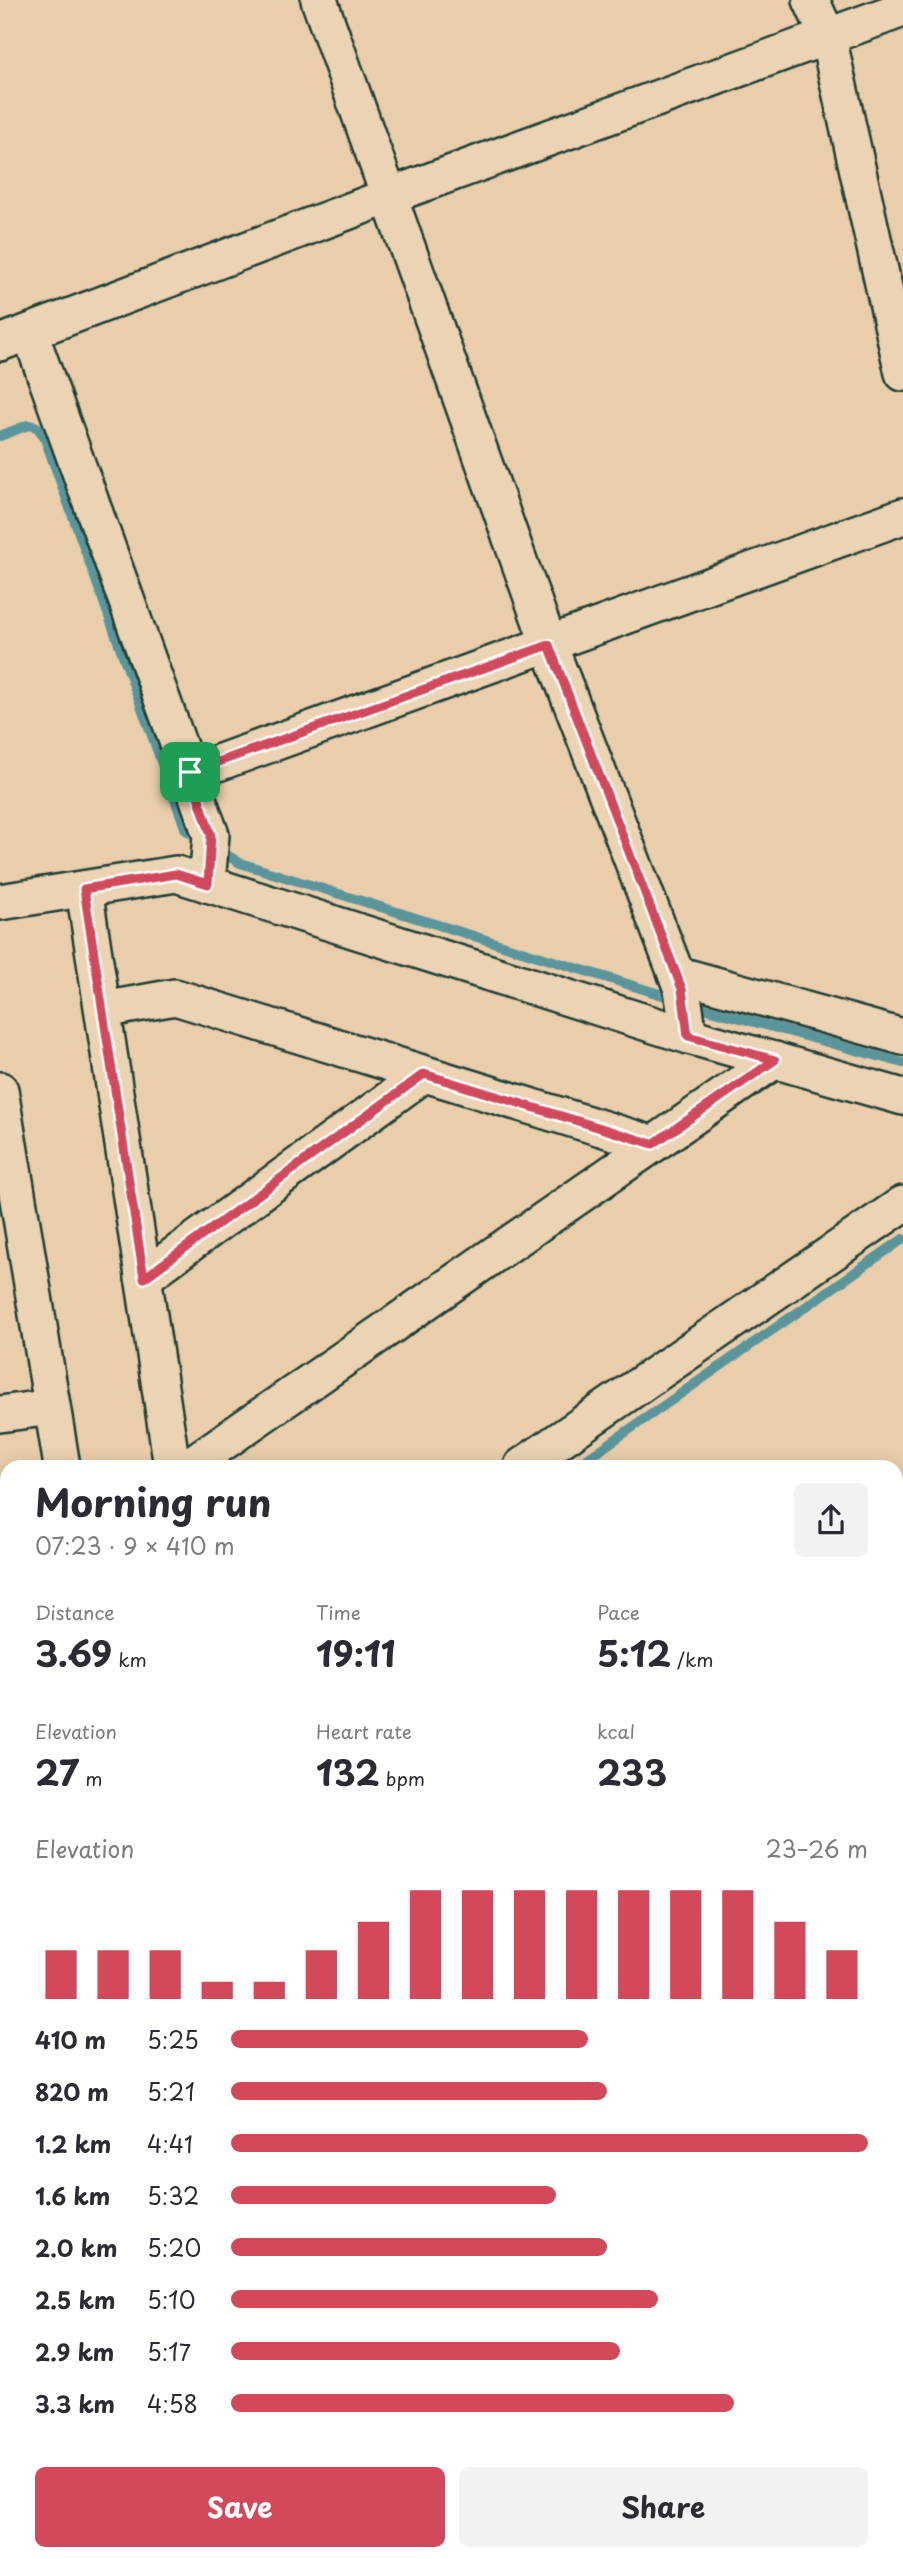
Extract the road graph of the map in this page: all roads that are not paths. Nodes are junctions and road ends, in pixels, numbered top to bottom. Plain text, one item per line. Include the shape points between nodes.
1 (319, 0) edge
2 (811, 0) edge
3 (903, 9) edge
4 (828, 37) junction
5 (389, 196) junction
6 (15, 338) edge
7 (901, 351) edge
8 (903, 516) edge
9 (549, 645) junction
10 (190, 772) junction
11 (208, 878) junction
12 (84, 889) junction
13 (0, 902) edge
14 (683, 1004) junction
15 (103, 1010) junction
16 (903, 1037) edge
17 (775, 1060) junction
18 (424, 1074) junction
19 (0, 1090) edge
20 (903, 1097) edge
21 (653, 1144) junction
22 (903, 1205) edge
23 (10, 1216) edge
24 (144, 1278) junction
25 (52, 1406) junction
26 (0, 1414) edge
27 (61, 1460) edge
28 (171, 1460) edge
29 (197, 1460) edge
30 (531, 1460) edge

1 - 5 street
2 - 4 street
3 - 4 street
4 - 5 street
4 - 7 street
5 - 6 street
5 - 9 street
6 - 10 street
8 - 9 street
9 - 10 street
9 - 14 street
10 - 11 street via 211,835
11 - 12 street via 176,874
11 - 14 street
12 - 13 street
12 - 15 street
14 - 16 street
14 - 17 street
15 - 18 street via 176,997
15 - 24 street
17 - 20 street
17 - 21 street
18 - 21 street
18 - 24 street
19 - 23 street
21 - 29 street
22 - 30 street
23 - 25 street
24 - 28 street
25 - 26 street
25 - 27 street

